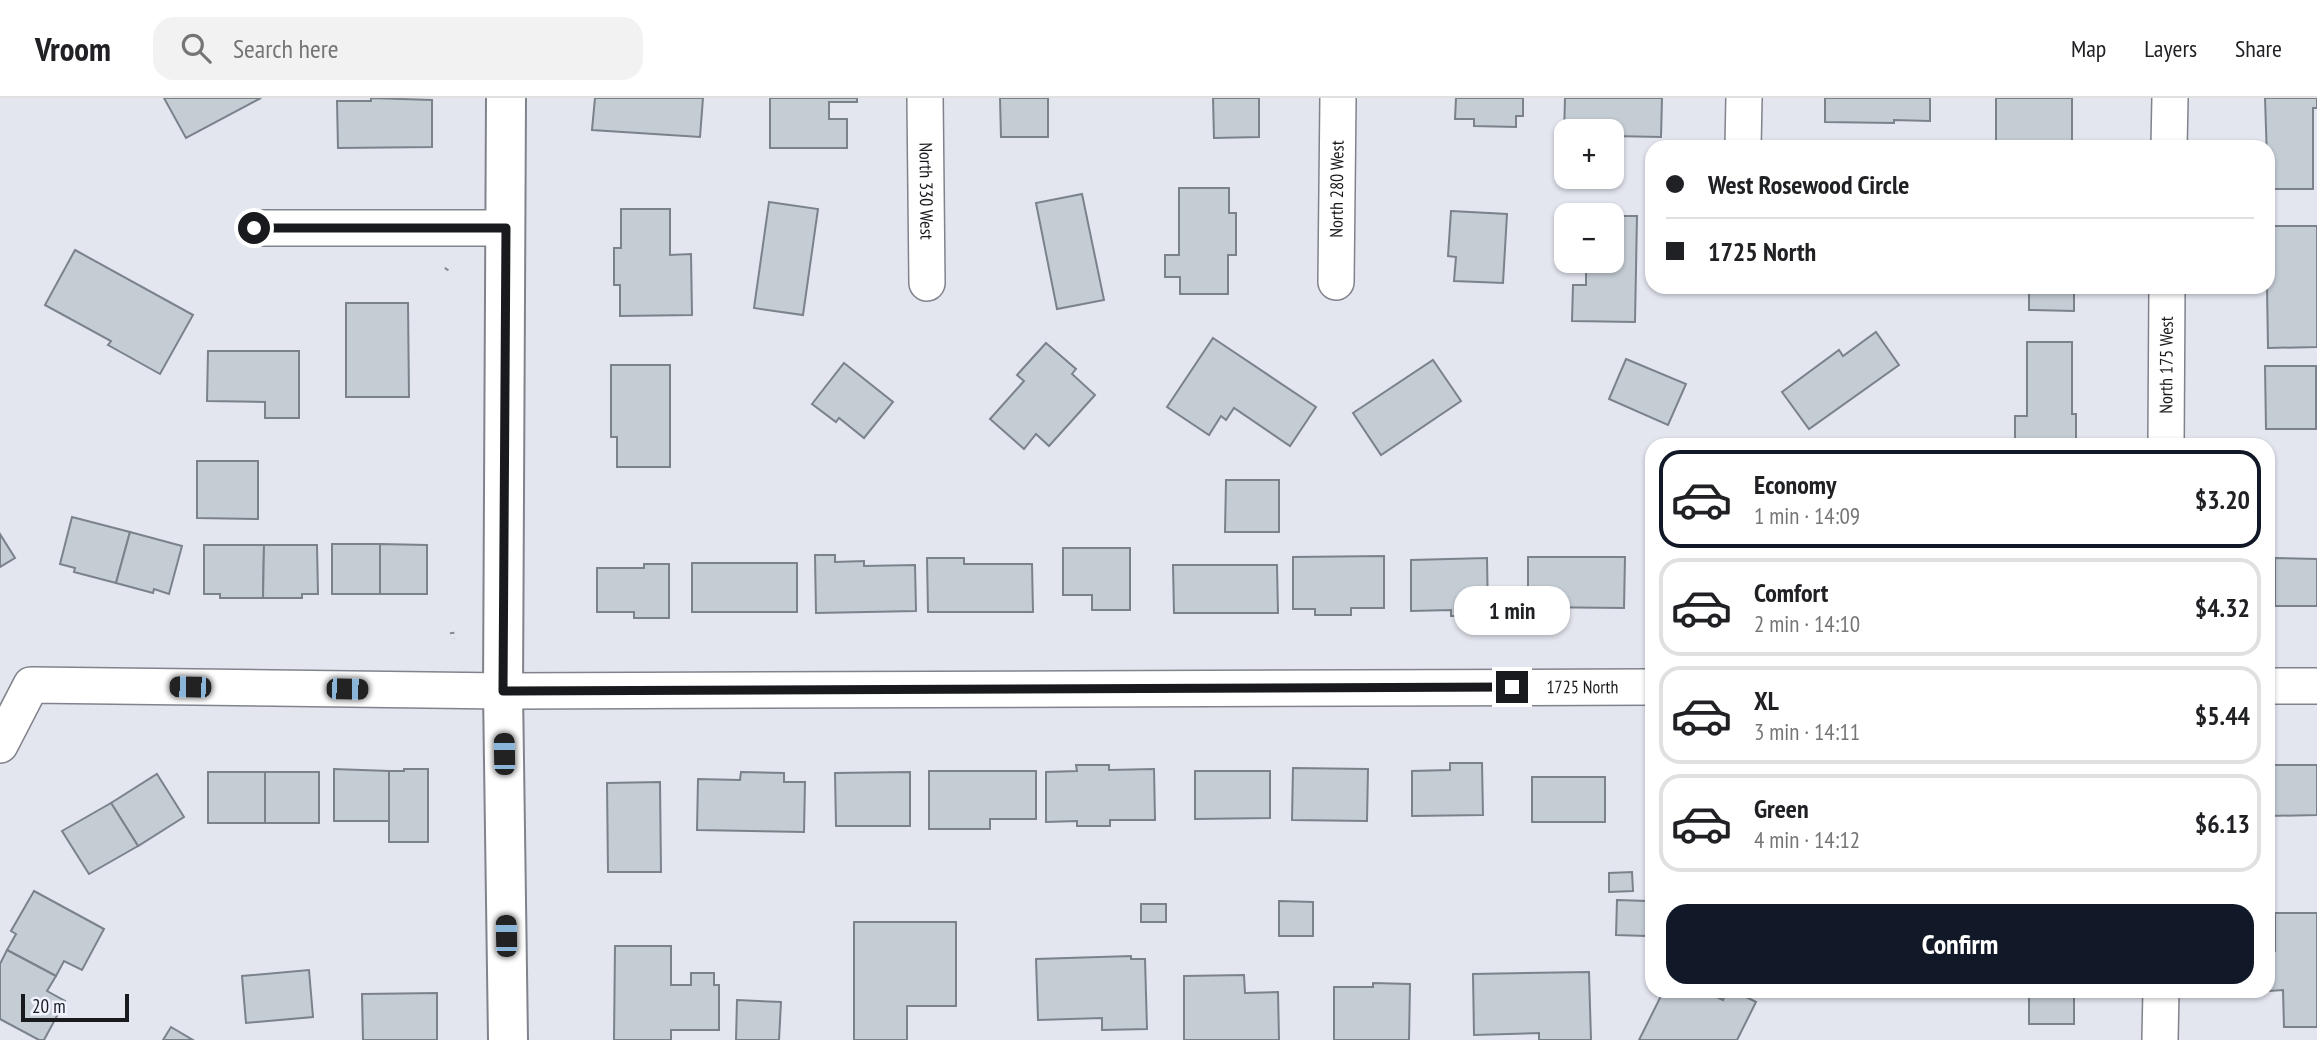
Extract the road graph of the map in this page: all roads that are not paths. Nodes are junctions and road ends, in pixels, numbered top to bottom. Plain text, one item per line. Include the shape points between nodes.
1 (506, 98) edge
2 (926, 98) edge
3 (1338, 98) edge
4 (1744, 98) edge
5 (2169, 98) edge
6 (1743, 140) edge
7 (2169, 140) edge
8 (254, 228) dead end
9 (506, 228) junction
10 (1336, 282) dead end
11 (927, 283) dead end
12 (2168, 294) edge
13 (2166, 438) edge
14 (2275, 686) edge
15 (2317, 686) edge
16 (1645, 687) edge
17 (503, 691) junction
18 (0, 745) edge
19 (2161, 998) edge
20 (508, 1040) edge
21 (2160, 1040) edge

1 - 9 street
2 - 11 street, North 330 West
3 - 10 street, North 280 West
4 - 6 street
5 - 7 street
8 - 9 street
9 - 17 street
12 - 13 street, North 175 West
14 - 15 street
16 - 17 street, 1725 North
17 - 18 street, 1725 North via 32,685
17 - 20 street
19 - 21 street

